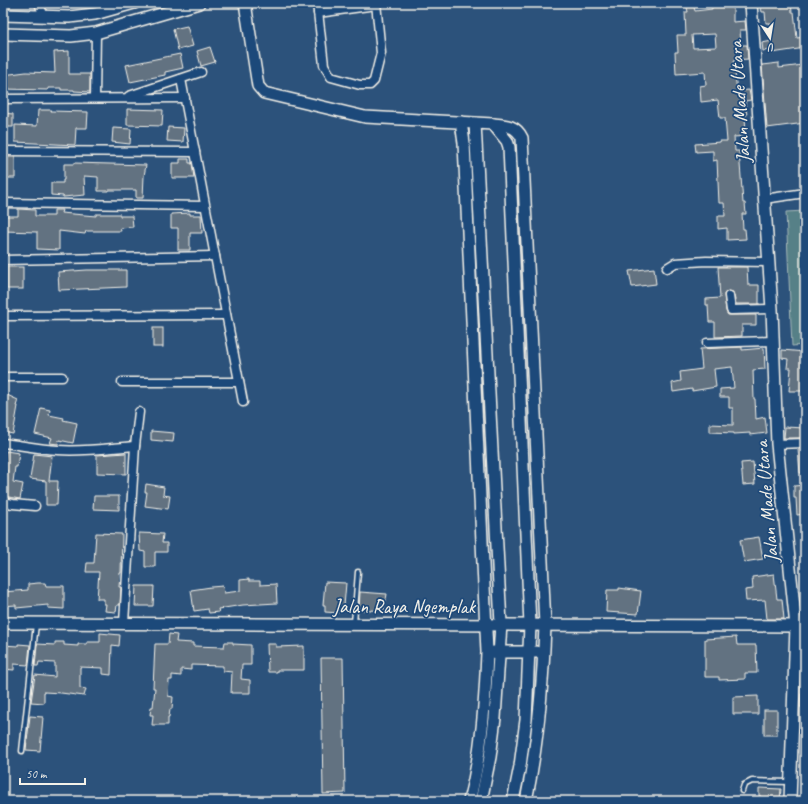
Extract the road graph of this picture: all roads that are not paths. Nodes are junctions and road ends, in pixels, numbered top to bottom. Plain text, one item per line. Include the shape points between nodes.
1 (39, 3) edge
2 (134, 3) edge
3 (199, 3) edge
4 (245, 3) edge
5 (317, 3) edge
6 (751, 3) edge
7 (376, 4) edge
8 (102, 7) edge
9 (318, 13) junction
10 (3, 15) edge
11 (44, 17) junction
12 (96, 33) junction
13 (3, 34) edge
14 (201, 72) dead end
15 (181, 79) junction
16 (95, 98) junction
17 (122, 98) junction
18 (185, 98) junction
19 (3, 99) edge
20 (461, 122) junction
21 (475, 123) junction
22 (493, 124) junction
23 (3, 150) edge
24 (195, 152) junction
25 (805, 193) edge
26 (764, 199) junction
27 (3, 203) edge
28 (205, 206) junction
29 (215, 256) junction
30 (3, 260) edge
31 (768, 262) junction
32 (667, 268) dead end
33 (729, 296) dead end
34 (772, 309) junction
35 (226, 315) junction
36 (3, 316) edge
37 (774, 341) junction
38 (707, 343) dead end
39 (3, 377) edge
40 (62, 377) dead end
41 (122, 382) dead end
42 (239, 382) junction
43 (243, 402) dead end
44 (138, 412) dead end
45 (3, 442) edge
46 (805, 443) edge
47 (777, 444) junction
48 (135, 446) junction
49 (3, 502) edge
50 (35, 506) dead end
51 (358, 572) dead end
52 (3, 623) edge
53 (124, 623) junction
54 (36, 624) junction
55 (354, 624) junction
56 (486, 624) junction
57 (501, 624) junction
58 (530, 625) junction
59 (545, 625) junction
60 (800, 626) edge
61 (487, 652) junction
62 (500, 652) junction
63 (529, 652) junction
64 (544, 652) junction
65 (22, 751) dead end
66 (791, 782) junction
67 (742, 792) dead end
68 (469, 801) edge
69 (481, 801) edge
70 (513, 801) edge
71 (526, 801) edge
72 (790, 801) edge

1 - 11 street
2 - 8 main road
3 - 12 main road
4 - 20 main road via 258,86 264,93 365,117
5 - 9 street
6 - 26 main road, Jalan Made Utara
7 - 9 street
7 - 9 street via 381,53 374,81 366,86 331,77 327,72
8 - 11 main road via 95,14
10 - 11 main road
12 - 13 main road via 71,36
12 - 16 street
14 - 15 street
15 - 17 street
15 - 18 street
16 - 17 street
16 - 19 street
17 - 18 street
18 - 24 street
20 - 21 main road
20 - 56 main road via 465,159
21 - 22 main road
21 - 57 main road
22 - 58 main road via 509,147
22 - 59 main road via 511,126 522,138
23 - 24 street
24 - 28 street
25 - 26 street
26 - 31 main road, Jalan Made Utara
27 - 28 street
28 - 29 street
29 - 30 street
29 - 35 street
31 - 32 street via 706,261 675,263
31 - 34 main road, Jalan Made Utara
33 - 34 street via 731,310
34 - 37 main road, Jalan Made Utara
35 - 36 street
35 - 42 street
37 - 38 street
37 - 47 main road, Jalan Made Utara
39 - 40 street
41 - 42 street
42 - 43 street
44 - 48 street
45 - 48 street via 60,450
46 - 47 street
47 - 60 main road, Jalan Made Utara
48 - 53 street
49 - 50 street
51 - 55 lane
52 - 54 main road, Jalan Raya Ngemplak
53 - 54 main road, Jalan Raya Ngemplak
53 - 55 main road, Jalan Raya Ngemplak
54 - 65 lane
55 - 56 main road, Jalan Raya Ngemplak
56 - 57 main road, Jalan Raya Ngemplak
56 - 61 main road
57 - 58 main road, Jalan Raya Ngemplak
57 - 62 main road
58 - 59 main road, Jalan Raya Ngemplak
58 - 63 main road
59 - 60 main road, Jalan Raya Ngemplak
59 - 64 main road
60 - 66 main road, Jalan Made Utara
61 - 62 main road
61 - 68 main road via 484,717
62 - 63 main road
62 - 69 main road via 495,718
63 - 64 main road
63 - 70 main road via 526,720
64 - 71 main road via 539,723
66 - 67 lane via 752,781 744,785
66 - 72 main road, Jalan Made Utara

